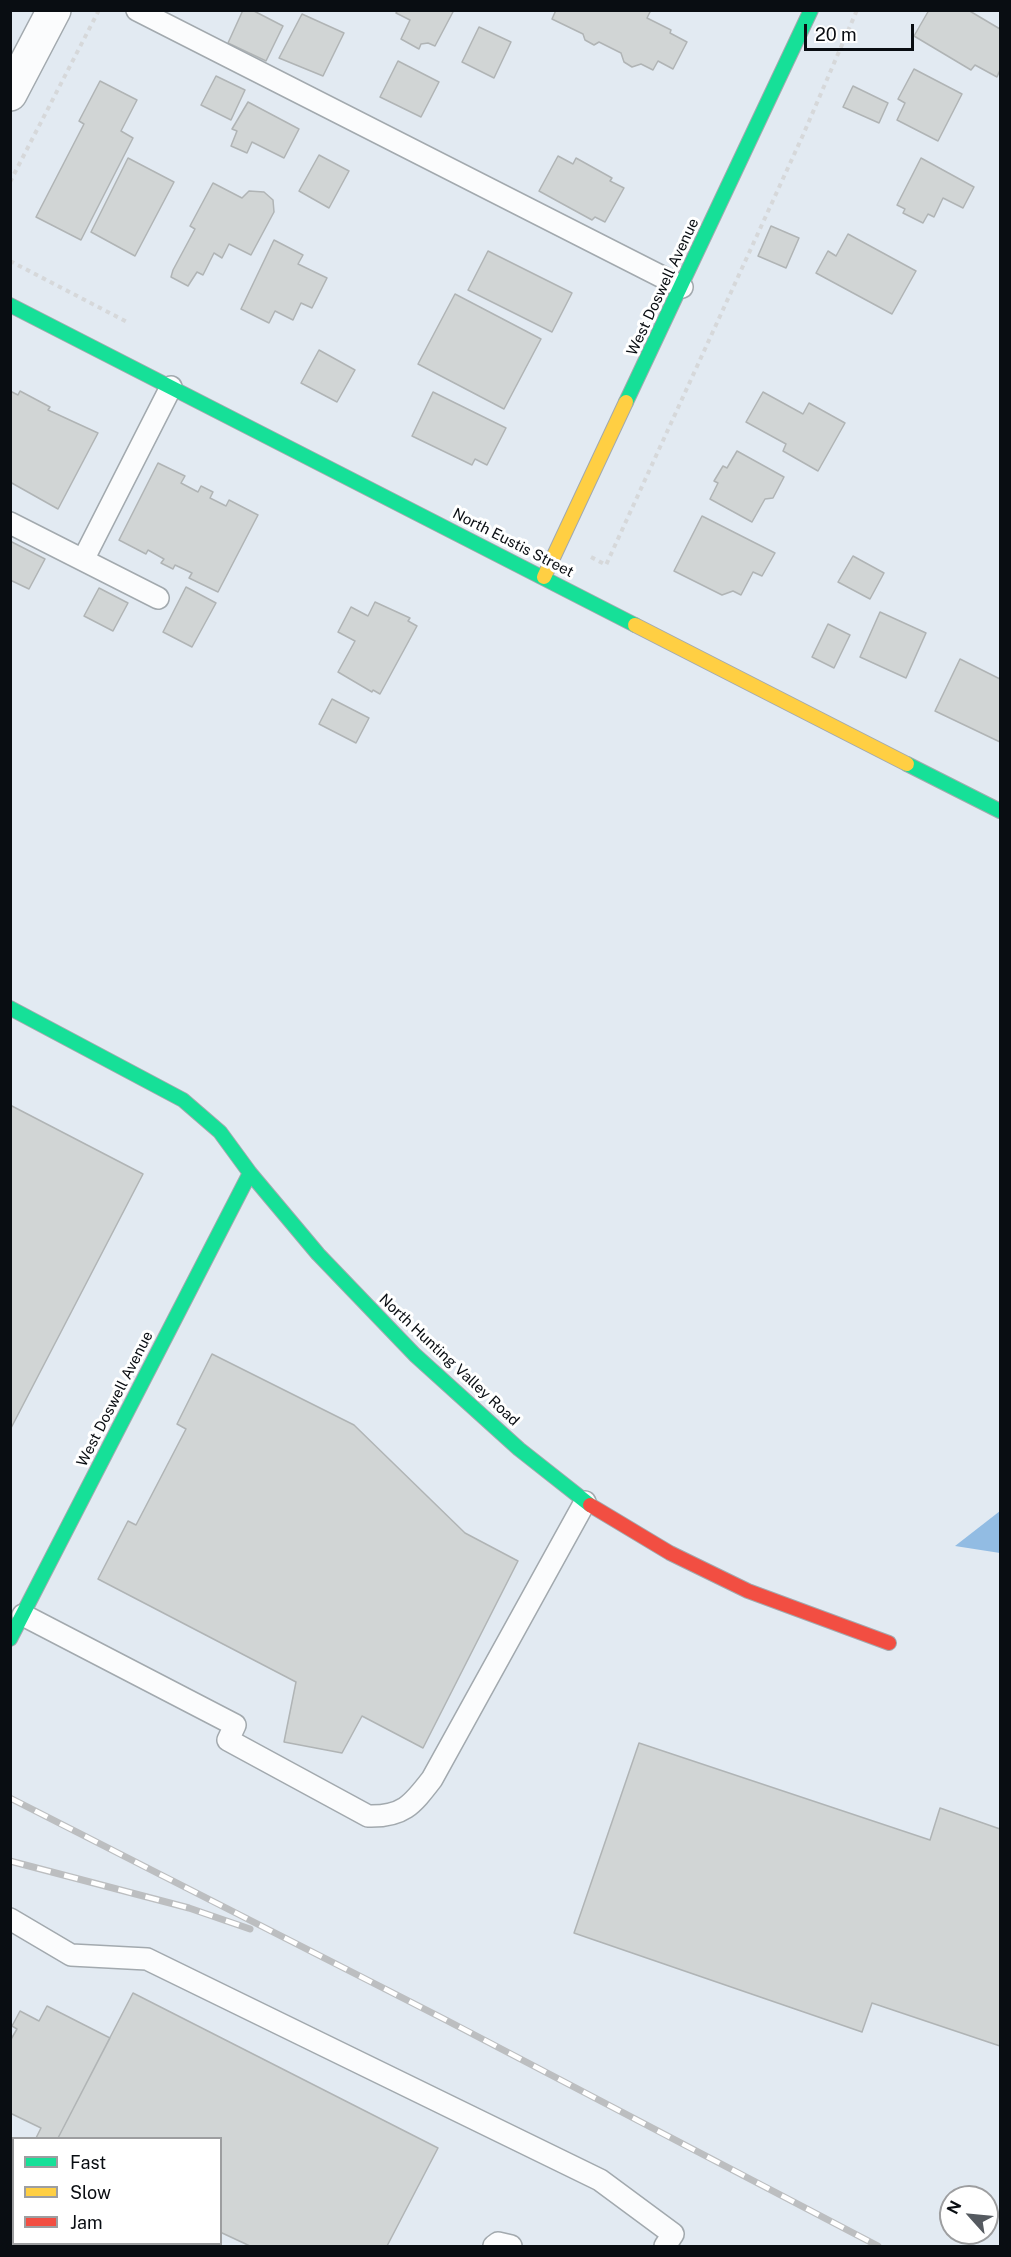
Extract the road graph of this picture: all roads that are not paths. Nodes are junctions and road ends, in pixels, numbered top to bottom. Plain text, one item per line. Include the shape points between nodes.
1 (54, 10) edge
2 (137, 10) edge
3 (811, 10) edge
4 (10, 94) edge
5 (682, 286) junction
6 (10, 306) edge
7 (171, 387) junction
8 (10, 523) edge
9 (83, 560) junction
10 (544, 577) junction
11 (158, 598) dead end
12 (1000, 811) edge
13 (10, 1008) edge
14 (250, 1173) junction
15 (585, 1502) junction
16 (23, 1615) junction
17 (10, 1639) edge
18 (889, 1643) dead end
19 (10, 1919) edge
20 (494, 2247) edge
21 (511, 2247) edge
22 (665, 2247) edge

1 - 4 street
2 - 5 lane
3 - 5 street, West Doswell Avenue
5 - 10 street, West Doswell Avenue
6 - 7 street, North Eustis Street
7 - 9 lane
7 - 10 street, North Eustis Street
8 - 9 lane
9 - 11 lane
10 - 12 street, North Eustis Street
13 - 14 street, North Hunting Valley Road via 183,1100 220,1132
14 - 15 street, North Hunting Valley Road via 318,1254 415,1355 519,1449
14 - 16 street, West Doswell Avenue
15 - 16 lane via 432,1779 414,1802 389,1817 368,1816 228,1740 235,1725
15 - 18 street, North Hunting Valley Road via 670,1553 747,1591
16 - 17 street, West Doswell Avenue
19 - 22 lane via 71,1955 147,1959 600,2180 673,2234
20 - 21 lane via 498,2243

